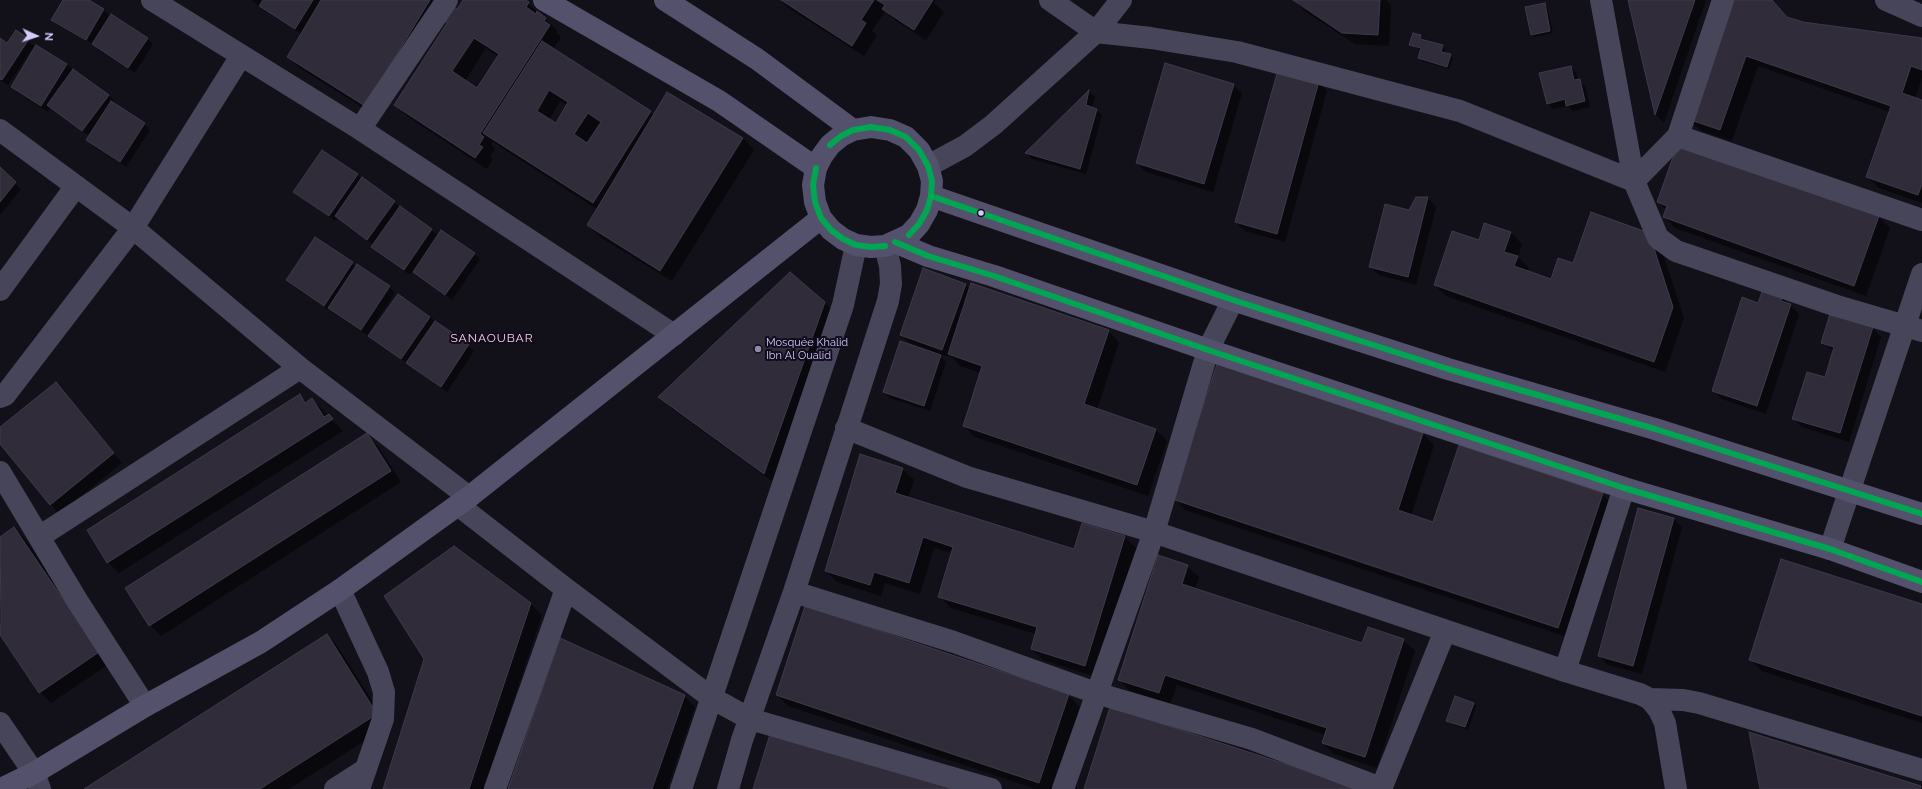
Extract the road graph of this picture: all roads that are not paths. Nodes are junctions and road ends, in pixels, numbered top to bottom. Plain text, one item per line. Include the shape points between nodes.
1 (152, 0) edge
2 (447, 0) edge
3 (544, 0) edge
4 (666, 0) edge
5 (1050, 0) edge
6 (1121, 0) edge
7 (1601, 0) edge
8 (1723, 0) edge
9 (1886, 0) edge
10 (1922, 16) edge
11 (1096, 32) junction
12 (240, 56) junction
13 (360, 129) junction
14 (0, 130) edge
15 (853, 130) junction
16 (1678, 136) junction
17 (928, 166) junction
18 (816, 168) junction
19 (1634, 182) junction
20 (76, 186) junction
21 (931, 196) junction
22 (821, 218) junction
23 (1922, 220) edge
24 (134, 228) junction
25 (890, 244) junction
26 (856, 245) junction
27 (1922, 274) edge
28 (0, 290) edge
29 (1233, 300) junction
30 (1914, 328) edge
31 (674, 334) junction
32 (1208, 350) junction
33 (300, 368) junction
34 (0, 397) edge
35 (846, 428) junction
36 (0, 472) edge
37 (1624, 488) junction
38 (1850, 490) junction
39 (464, 501) junction
40 (1922, 514) edge
41 (1154, 532) junction
42 (39, 537) junction
43 (1830, 549) junction
44 (1922, 582) edge
45 (340, 590) junction
46 (566, 590) junction
47 (794, 592) junction
48 (1445, 631) junction
49 (1565, 671) junction
50 (1096, 693) junction
51 (712, 698) junction
52 (1650, 699) junction
53 (145, 706) junction
54 (750, 719) junction
55 (0, 723) edge
56 (366, 769) junction
57 (1922, 770) edge
58 (37, 781) edge
59 (1381, 788) edge
60 (1, 789) edge
61 (335, 789) edge
62 (359, 789) edge
63 (495, 789) edge
64 (681, 789) edge
65 (728, 789) edge
66 (991, 789) edge
67 (1063, 789) edge
68 (1676, 789) edge

1 - 12 street
2 - 13 street
3 - 18 main road via 719,101
4 - 15 main road via 757,59
5 - 11 street
6 - 11 street
7 - 19 street
8 - 16 street
9 - 10 street
11 - 17 street via 993,125 965,146
11 - 19 street via 1237,52 1460,111
12 - 13 street
12 - 24 street
13 - 31 street
14 - 20 street
15 - 17 main road via 871,127 890,130 906,137 920,150
15 - 18 main road via 840,136 830,145
16 - 19 street
16 - 23 street
17 - 21 main road via 932,181
18 - 22 main road via 813,191
19 - 30 street via 1658,238 1676,251 1837,306
20 - 24 street
20 - 28 street
21 - 25 main road via 919,224 908,235
21 - 29 main road
22 - 26 main road via 842,239
22 - 31 main road
24 - 33 street
24 - 34 street via 5,395
25 - 26 main road via 871,247
25 - 32 main road via 994,276
25 - 35 street via 891,284 888,301
26 - 51 street via 843,305
27 - 30 street
29 - 32 street
29 - 38 main road via 1441,367 1654,428
30 - 38 street
31 - 39 main road
32 - 37 main road
32 - 41 street
33 - 39 street
33 - 42 street
35 - 41 street via 967,477
35 - 47 street
36 - 42 street
37 - 43 main road
37 - 49 street
38 - 40 main road
38 - 43 street
39 - 45 main road
39 - 46 street
41 - 48 street
41 - 50 street
42 - 53 street
43 - 44 main road
45 - 53 main road via 261,642
45 - 56 street via 378,672 384,692 383,719
46 - 51 street
46 - 63 street
47 - 50 street via 954,642
47 - 54 street
48 - 49 street
48 - 59 street
49 - 52 street via 1625,688
50 - 59 street via 1252,739
50 - 67 street
51 - 54 street
51 - 64 street
52 - 57 street via 1699,703
52 - 68 street via 1665,723
53 - 58 main road
54 - 65 street
54 - 66 street
55 - 58 street
56 - 61 street
56 - 62 street
58 - 60 main road

